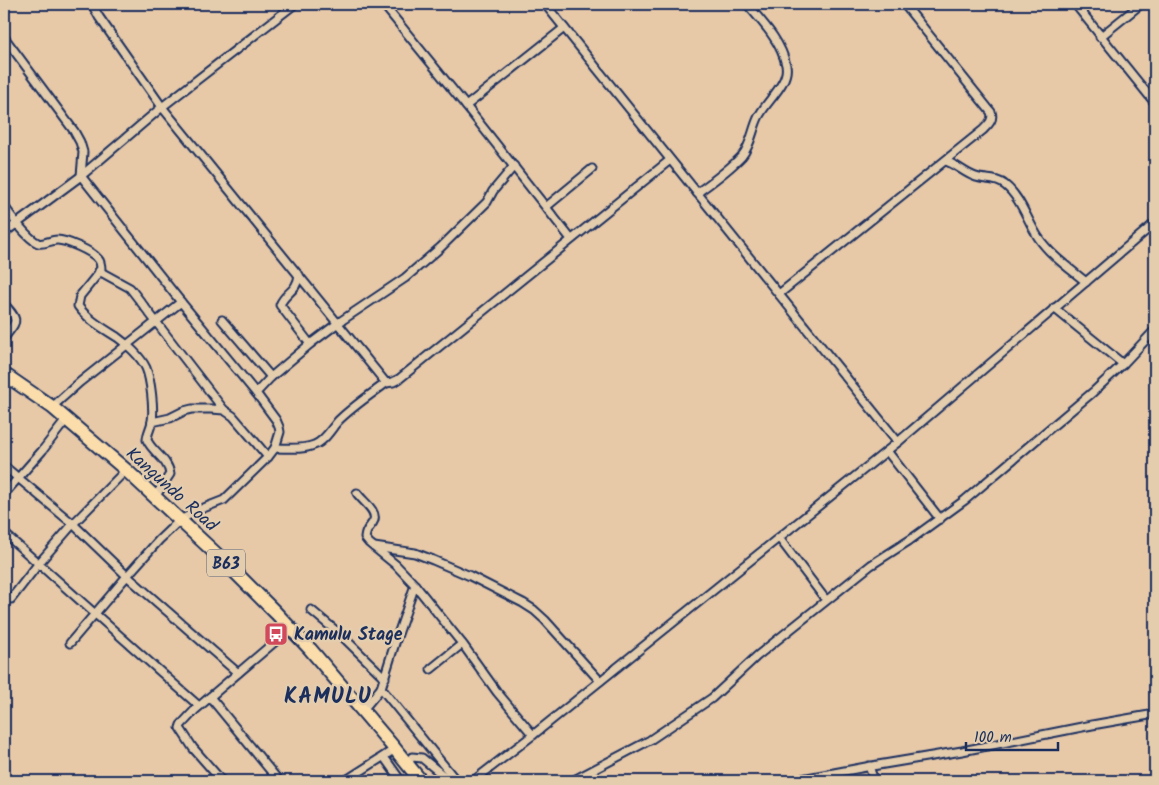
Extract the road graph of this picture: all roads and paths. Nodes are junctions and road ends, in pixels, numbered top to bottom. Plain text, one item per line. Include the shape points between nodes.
1 (92, 4) edge
2 (295, 4) edge
3 (383, 4) edge
4 (545, 4) edge
5 (747, 4) edge
6 (904, 4) edge
7 (1075, 4) edge
8 (1141, 4) edge
9 (564, 28) junction
10 (4, 37) edge
11 (1100, 37) junction
12 (1155, 103) edge
13 (466, 106) junction
14 (162, 108) junction
15 (670, 160) junction
16 (946, 160) junction
17 (514, 166) junction
18 (592, 169) dead end
19 (81, 176) junction
20 (697, 193) junction
21 (4, 206) edge
22 (546, 207) junction
23 (16, 223) junction
24 (1155, 223) edge
25 (4, 233) edge
26 (571, 239) junction
27 (99, 272) junction
28 (299, 275) junction
29 (1086, 282) junction
30 (779, 294) junction
31 (180, 302) junction
32 (4, 304) edge
33 (1054, 308) junction
34 (222, 320) dead end
35 (156, 322) junction
36 (338, 323) junction
37 (1155, 330) edge
38 (4, 338) edge
39 (310, 344) junction
40 (128, 345) junction
41 (1123, 364) junction
42 (271, 377) junction
43 (6, 380) edge
44 (386, 383) junction
45 (256, 392) junction
46 (52, 407) junction
47 (224, 410) junction
48 (66, 420) junction
49 (152, 422) junction
50 (898, 442) junction
51 (275, 448) junction
52 (887, 451) junction
53 (268, 457) junction
54 (4, 466) edge
55 (126, 470) junction
56 (18, 478) junction
57 (357, 493) dead end
58 (4, 494) edge
59 (155, 497) junction
60 (940, 519) junction
61 (180, 520) junction
62 (73, 524) junction
63 (4, 533) edge
64 (779, 538) junction
65 (374, 547) junction
66 (39, 563) junction
67 (127, 576) junction
68 (415, 585) junction
69 (4, 597) edge
70 (826, 600) junction
71 (311, 610) dead end
72 (95, 613) junction
73 (291, 628) junction
74 (70, 644) dead end
75 (462, 644) junction
76 (431, 669) dead end
77 (238, 673) junction
78 (384, 678) junction
79 (600, 681) junction
80 (381, 688) junction
81 (210, 697) junction
82 (200, 706) junction
83 (362, 710) junction
84 (1155, 714) edge
85 (533, 735) junction
86 (395, 749) junction
87 (384, 757) junction
88 (408, 765) junction
89 (869, 766) junction
90 (222, 781) edge
91 (279, 781) edge
92 (344, 781) edge
93 (401, 781) edge
94 (421, 781) edge
95 (450, 781) edge
96 (457, 781) edge
97 (472, 781) edge
98 (572, 781) edge
99 (791, 781) edge
100 (874, 781) edge

1 - 14 street
2 - 14 street
3 - 13 street
4 - 9 street
5 - 20 street via 775,39 782,52 786,72 760,114 747,149
6 - 16 street via 992,116 989,124
7 - 11 street
8 - 11 street
9 - 13 street
9 - 15 street
10 - 19 street via 74,131 82,152
11 - 12 street
13 - 17 street
14 - 19 street
14 - 28 street
15 - 20 street
15 - 26 street
16 - 29 street via 973,176 1005,185 1016,197 1046,248
16 - 30 street
17 - 22 street
17 - 36 street via 487,202 440,248 405,278
18 - 22 street
19 - 23 street
19 - 31 street
20 - 30 street
21 - 23 street
22 - 26 street
23 - 25 street
23 - 27 street via 38,243 58,240 94,255 101,265
24 - 29 street
26 - 44 street via 398,379
27 - 35 street via 130,288
27 - 40 street via 80,296 78,306 91,320
28 - 36 street
28 - 39 street via 295,288 280,305
29 - 33 street
30 - 50 street
31 - 35 street
31 - 45 street
32 - 38 street via 16,318
33 - 41 street
33 - 50 street
34 - 42 street
35 - 40 street
35 - 47 street
36 - 39 street
36 - 44 street
37 - 41 street
39 - 42 street
40 - 46 street
40 - 49 street via 146,369 152,396
41 - 60 street
42 - 45 street
43 - 46 highway, Kangundo Road / B63
44 - 51 street via 347,413 315,445
45 - 51 street via 279,427
46 - 48 highway, Kangundo Road / B63
47 - 49 street via 192,409
47 - 53 street
48 - 55 highway, Kangundo Road / B63
48 - 56 street
49 - 59 street via 147,443 167,465 170,474
50 - 52 street
51 - 53 street
52 - 60 street
52 - 64 street
53 - 61 street via 224,500
54 - 56 street
55 - 59 highway, Kangundo Road / B63
55 - 62 street
56 - 58 street
56 - 62 street
57 - 65 street via 374,515 365,538
59 - 61 highway, Kangundo Road / B63
60 - 70 street
61 - 67 street
61 - 73 highway, Kangundo Road / B63
62 - 66 street
62 - 67 street
63 - 66 street
64 - 70 street
64 - 79 street
65 - 68 street
65 - 79 street via 414,553 433,560 523,603 545,620
66 - 69 street via 11,598
66 - 72 street
67 - 72 street
67 - 77 street
68 - 75 street
68 - 78 street
70 - 98 street via 757,656 712,698 650,740
71 - 78 street
72 - 74 street
72 - 82 street
73 - 77 street
73 - 83 highway, Kangundo Road / B63
75 - 76 street
75 - 85 street
77 - 81 street
78 - 80 street
79 - 85 street
80 - 83 street
80 - 96 street
81 - 82 street
81 - 91 street
82 - 90 street via 180,728
83 - 86 highway, Kangundo Road / B63
84 - 89 street
85 - 97 street
86 - 87 street
86 - 88 highway, Kangundo Road / B63
87 - 92 street
87 - 93 street
88 - 94 highway, Kangundo Road / B63
88 - 95 street via 412,757 422,758
89 - 99 street
89 - 100 street

